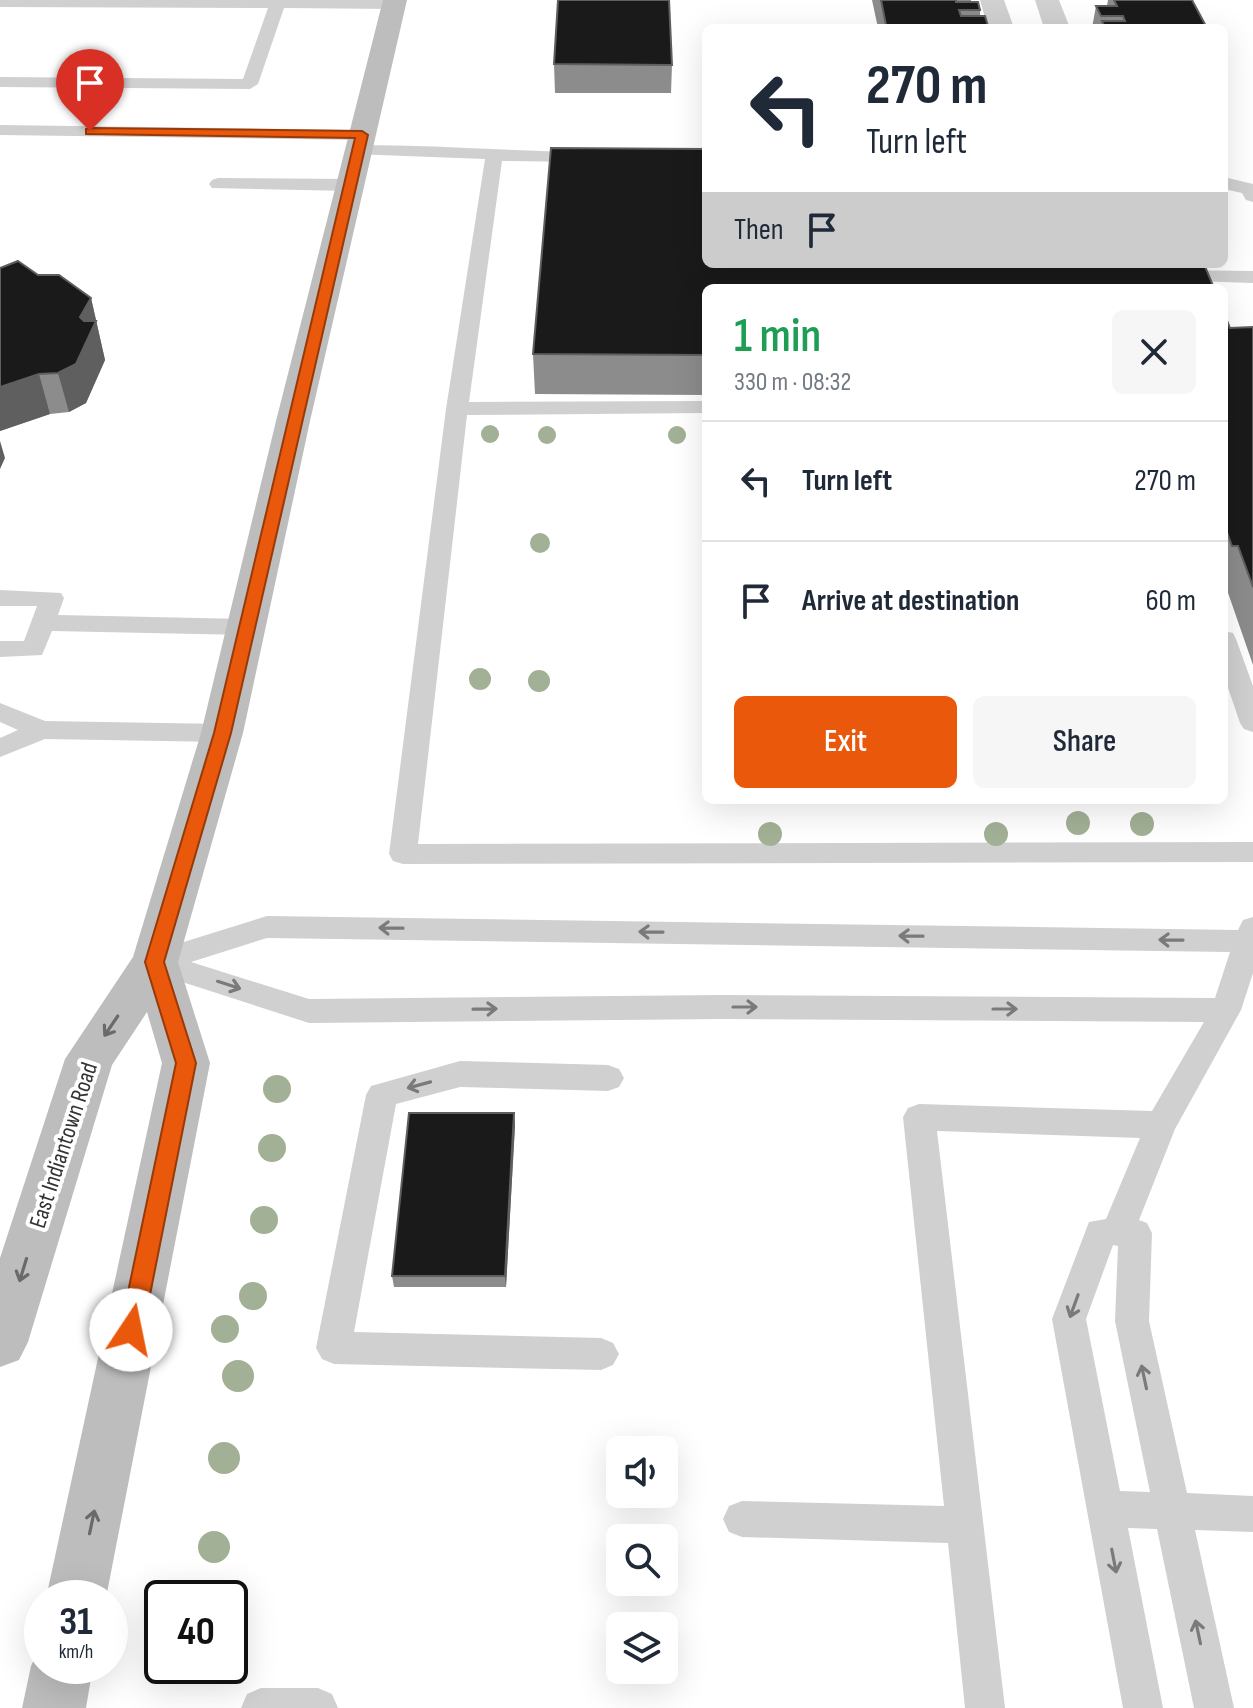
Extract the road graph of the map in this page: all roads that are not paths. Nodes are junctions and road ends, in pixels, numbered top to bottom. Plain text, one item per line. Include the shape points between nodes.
1 (992, 0) edge
2 (1047, 0) edge
3 (0, 2) edge
4 (278, 2) edge
5 (394, 2) edge
6 (1000, 24) edge
7 (1056, 24) edge
8 (0, 82) edge
9 (0, 130) edge
10 (360, 143) junction
11 (494, 156) junction
12 (602, 158) edge
13 (218, 184) dead end
14 (1228, 184) edge
15 (350, 185) junction
16 (1253, 196) edge
17 (1154, 276) edge
18 (1253, 277) edge
19 (702, 407) edge
20 (457, 409) junction
21 (0, 598) edge
22 (43, 623) junction
23 (246, 627) junction
24 (0, 649) edge
25 (1228, 651) edge
26 (0, 712) edge
27 (1253, 723) edge
28 (42, 730) junction
29 (222, 733) junction
30 (0, 748) edge
31 (1253, 852) edge
32 (1251, 935) edge
33 (155, 962) junction
34 (1226, 1010) junction
35 (608, 1078) dead end
36 (1161, 1125) junction
37 (1118, 1233) junction
38 (0, 1342) edge
39 (601, 1354) dead end
40 (1104, 1509) junction
41 (1173, 1511) junction
42 (1253, 1514) edge
43 (742, 1519) dead end
44 (965, 1525) junction
45 (80, 1580) edge
46 (59, 1684) edge
47 (54, 1708) edge
48 (261, 1708) edge
49 (318, 1708) edge
50 (985, 1708) edge
51 (1143, 1708) edge
52 (1214, 1708) edge

1 - 6 street
2 - 7 street
3 - 4 lane
4 - 5 lane
4 - 8 lane via 250,84
5 - 10 street, East Indiantown Road
9 - 10 lane
10 - 11 lane
10 - 15 street, East Indiantown Road
11 - 12 lane
11 - 20 lane
13 - 15 lane
14 - 16 lane via 1250,189
15 - 23 street, East Indiantown Road
17 - 18 lane
19 - 20 lane
20 - 31 lane via 403,854
21 - 22 lane via 52,598
22 - 23 lane
22 - 24 lane via 33,649
23 - 29 street, East Indiantown Road
25 - 27 lane
26 - 28 lane
28 - 29 lane
28 - 30 lane
29 - 33 street, East Indiantown Road
32 -> 33 lane via 267,927
32 - 34 lane
33 -> 34 lane via 309,1011
33 -> 38 street, East Indiantown Road via 89,1059
45 -> 33 street via 186,1063
34 - 36 lane
35 -> 39 lane via 460,1074 382,1095 334,1348
36 - 37 lane
36 - 44 lane via 919,1117
37 -> 40 lane via 1069,1319
41 -> 37 lane
40 - 41 lane
40 -> 51 lane
41 - 42 lane
52 -> 41 lane
43 - 44 lane
44 - 50 lane
46 - 47 street
48 - 49 lane

